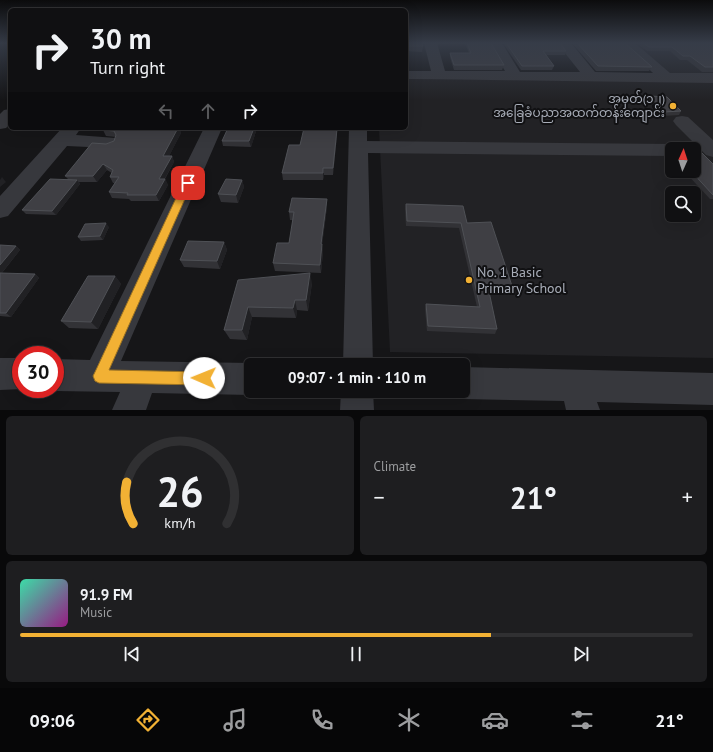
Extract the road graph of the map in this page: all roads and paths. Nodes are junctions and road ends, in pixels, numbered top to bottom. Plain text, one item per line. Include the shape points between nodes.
1 (436, 62) edge
2 (507, 62) edge
3 (579, 62) edge
4 (649, 62) edge
5 (408, 75) edge
6 (440, 75) junction
7 (515, 76) junction
8 (666, 77) junction
9 (592, 78) junction
10 (713, 78) edge
11 (8, 116) edge
12 (682, 121) dead end
13 (0, 124) edge
14 (212, 130) edge
15 (67, 134) edge
16 (358, 137) edge
17 (109, 142) edge
18 (665, 150) edge
19 (701, 150) edge
20 (713, 151) edge
21 (0, 210) edge
22 (358, 358) edge
23 (0, 374) edge
24 (12, 374) edge
25 (64, 375) edge
26 (99, 376) junction
27 (142, 377) junction
28 (244, 379) edge
29 (470, 384) edge
30 (713, 389) edge
31 (357, 398) edge
32 (579, 398) edge
33 (129, 410) edge
34 (357, 410) edge

1 - 6 street
2 - 7 street
3 - 9 street
4 - 8 street
5 - 6 street
6 - 7 street
7 - 9 street
8 - 9 street
8 - 10 street
11 - 13 street
12 - 20 street
14 - 26 street
15 - 17 street
15 - 21 street
16 - 18 street
16 - 22 street
19 - 20 street
23 - 24 street
25 - 26 street
26 - 27 street
27 - 28 street
27 - 33 street
29 - 32 street
30 - 32 street
31 - 34 street

